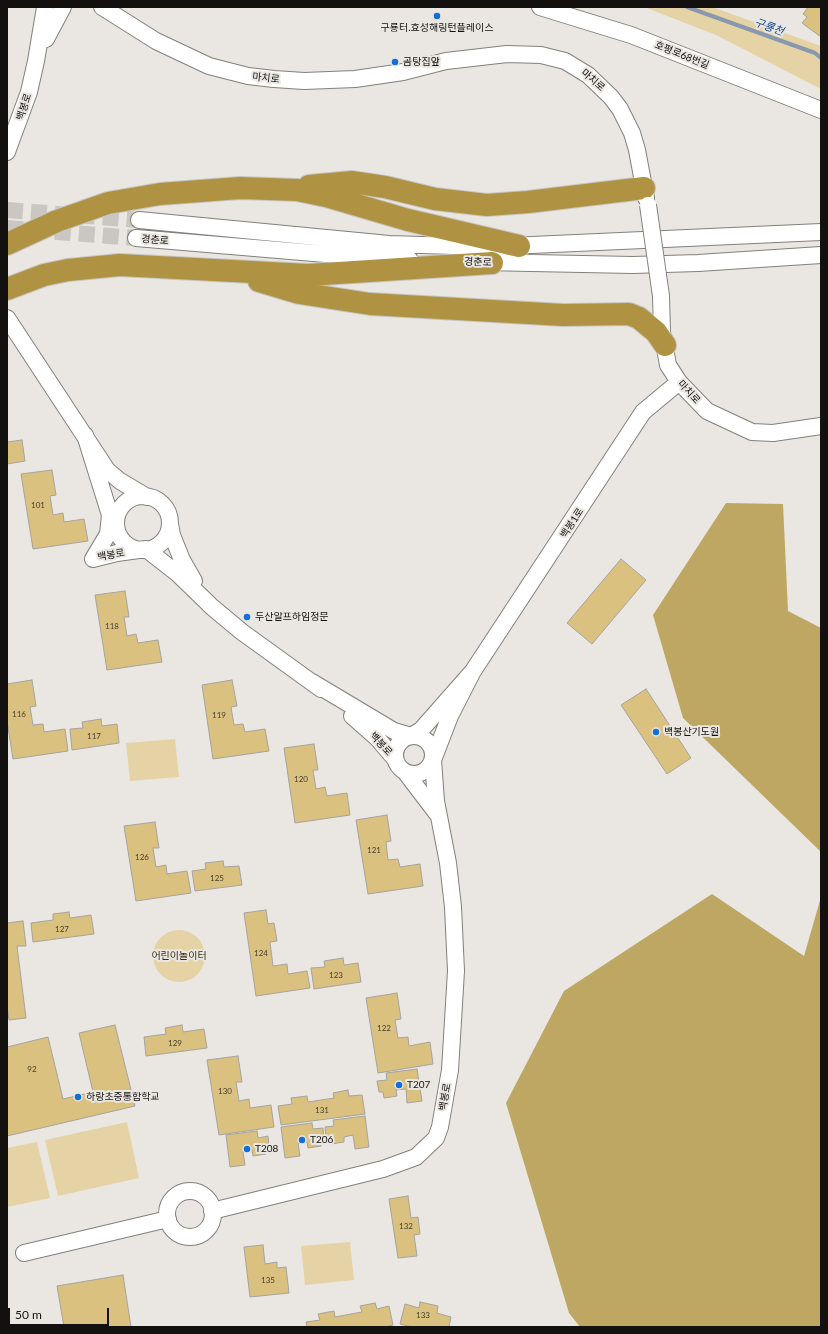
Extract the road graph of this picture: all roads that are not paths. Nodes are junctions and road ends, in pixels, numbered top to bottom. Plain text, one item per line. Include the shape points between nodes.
1 (45, 7) edge
2 (64, 7) edge
3 (102, 7) edge
4 (111, 7) edge
5 (540, 7) edge
6 (132, 26) junction
7 (36, 61) junction
8 (821, 110) edge
9 (7, 151) edge
10 (270, 188) junction
11 (646, 197) junction
12 (139, 220) tunnel mouth
13 (821, 232) edge
14 (136, 238) tunnel mouth
15 (7, 244) edge
16 (519, 246) junction
17 (821, 255) edge
18 (492, 263) junction
19 (226, 271) junction
20 (13, 286) edge
21 (7, 318) edge
22 (665, 345) junction
23 (679, 382) junction
24 (821, 426) edge
25 (85, 435) junction
26 (147, 496) junction
27 (118, 514) junction
28 (170, 524) junction
29 (146, 550) junction
30 (212, 607) junction
31 (473, 671) junction
32 (312, 682) junction
33 (410, 736) junction
34 (395, 759) junction
35 (433, 760) junction
36 (406, 773) junction
37 (440, 818) junction
38 (212, 1211) junction
39 (168, 1219) junction
40 (24, 1253) dead end

1 - 7 street
2 - 7 street via 48,33
3 - 6 street, 마치로
4 - 6 street, 마치로
5 - 8 street, 호평로68번길 via 631,35
6 - 11 street, 마치로 via 176,52 209,66 274,79 355,79 402,72 446,61 507,54 540,55 565,61 576,66 596,82 620,109 632,133
7 - 9 street, 백봉로 via 21,116
10 - 11 highway via 352,182 435,199 499,205
10 - 15 highway via 175,193 108,203 57,221
10 - 16 highway via 326,196 408,220
11 - 22 street, 마치로, bridge via 661,296
12 - 16 street, 경춘로 via 389,244
13 - 16 street, 경춘로
14 - 18 street, 경춘로 via 373,258
17 - 18 street, 경춘로 via 633,265
18 - 19 highway via 308,275
19 - 20 highway via 120,266 68,270
19 - 22 highway via 299,293 370,304 563,315 629,314 656,332
21 - 25 street, 백봉로
22 - 23 street, 마치로 via 668,365
23 - 24 street, 마치로 via 707,411 752,432 773,433
23 - 31 street, 백봉1로 via 643,412
25 - 26 street, 백봉로 via 107,470 120,481
25 - 27 street, 백봉로
25 - 29 street, 백봉로 via 110,515 108,534 93,559
26 - 27 street via 129,500
26 - 28 street via 163,505 168,512
27 - 29 street via 116,524 123,540 130,546
28 - 29 street via 167,536 161,543
28 - 30 street, 백봉로 via 187,571
29 - 30 street, 백봉로 via 178,574
30 - 32 street, 백봉로
31 - 33 street, 백봉1로 via 427,724
31 - 35 street, 백봉1로 via 450,716
32 - 33 street, 백봉로 via 388,728
32 - 34 street, 백봉로 via 377,738
33 - 34 street via 400,742
33 - 35 street via 428,742
34 - 36 street via 401,770
35 - 36 street via 425,771 419,774
35 - 37 street, 백봉로
36 - 37 street, 백봉로
37 - 38 street, 백봉로 via 453,907 456,971 450,1070 436,1138 416,1157 383,1168
38 - 39 street via 210,1225 205,1231 192,1237 178,1233
38 - 39 street via 206,1198 199,1193 184,1192 172,1200 168,1207
39 - 40 street

